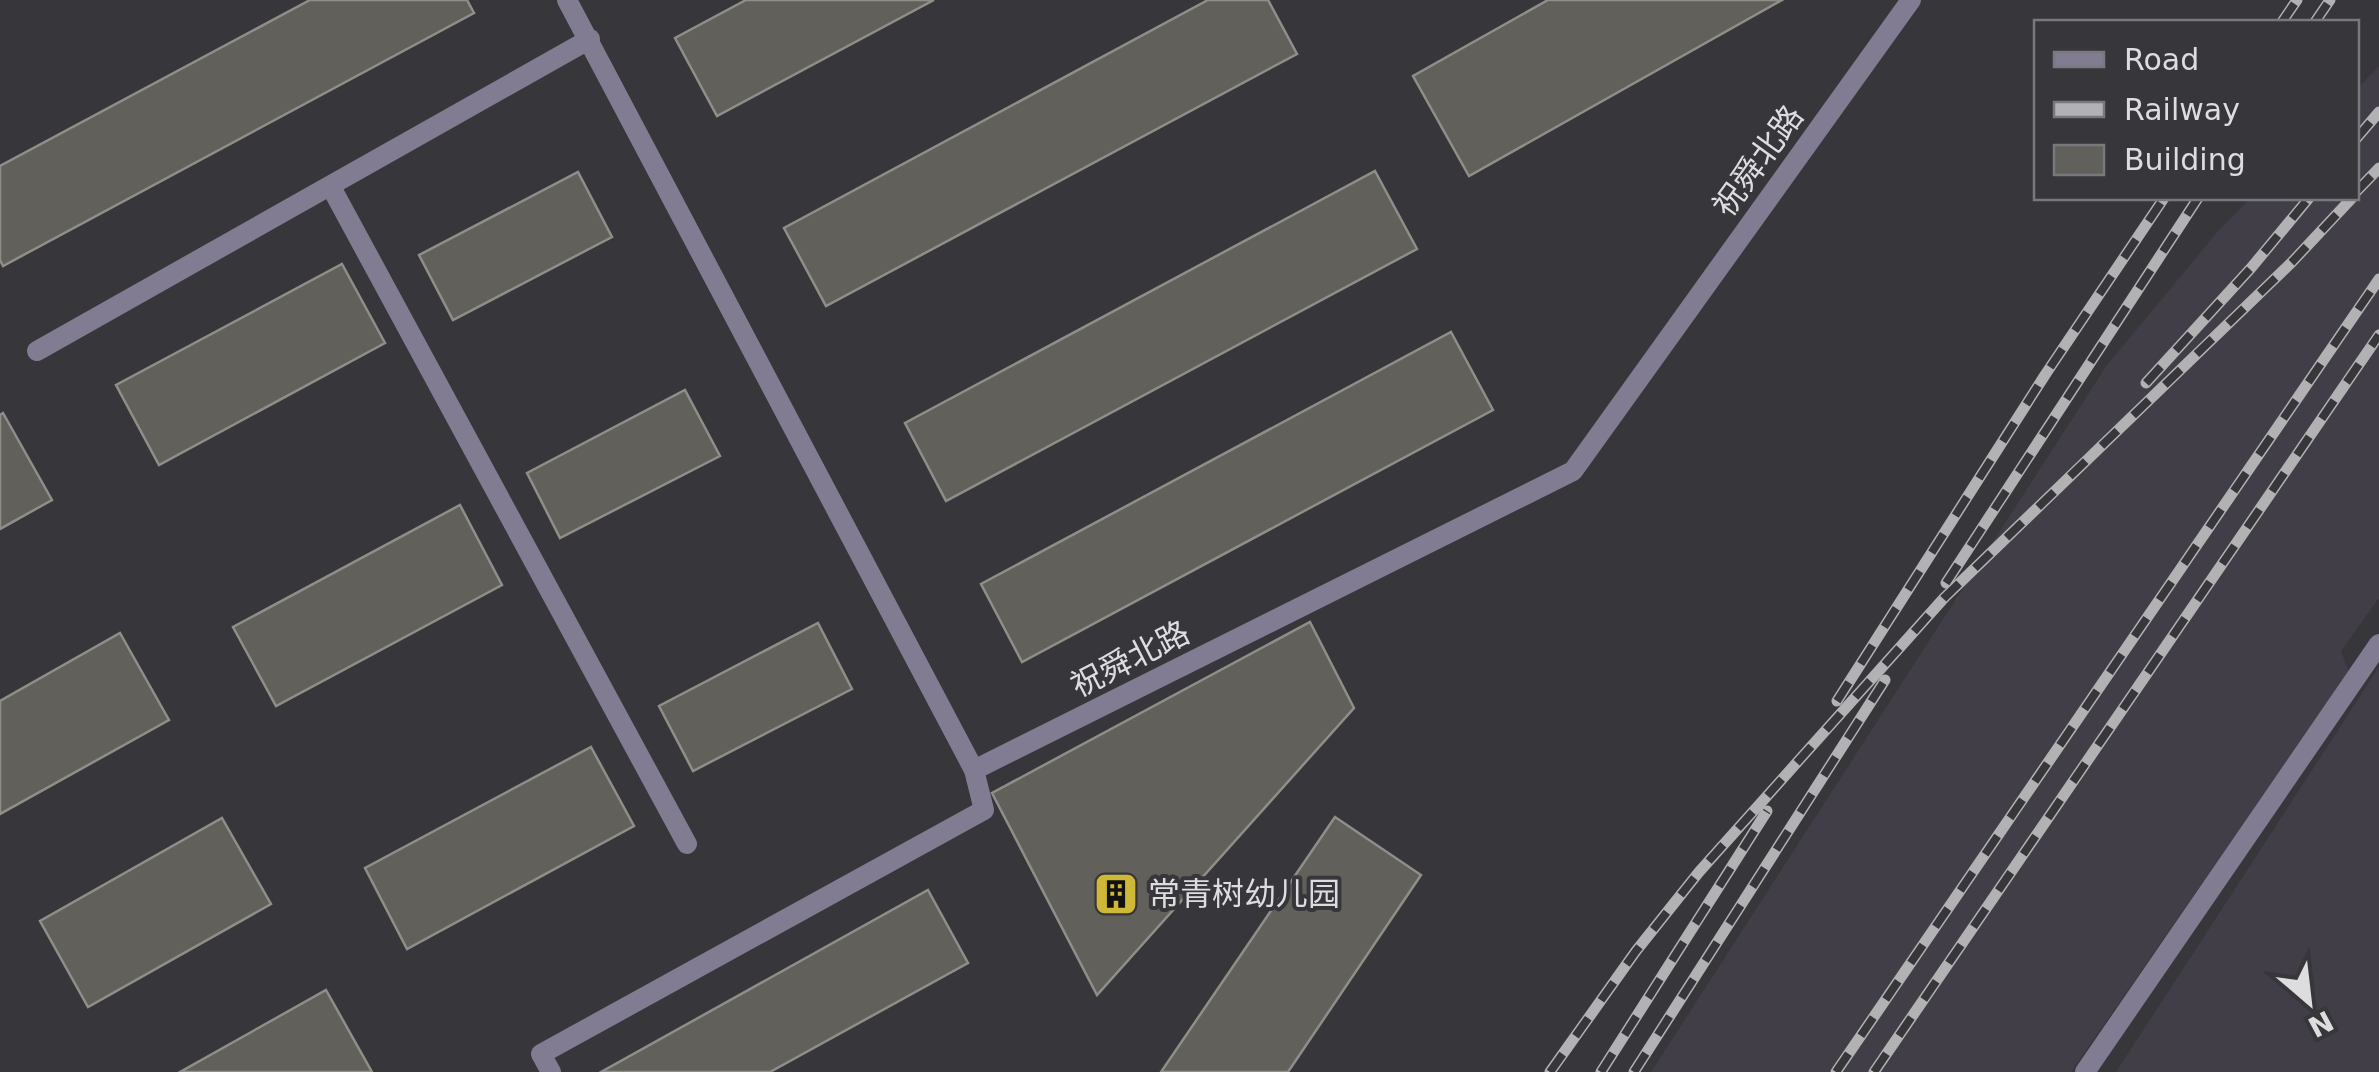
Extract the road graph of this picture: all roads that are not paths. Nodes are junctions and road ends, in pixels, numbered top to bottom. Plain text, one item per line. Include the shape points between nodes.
1 (567, 0) edge
2 (1910, 0) edge
3 (590, 40) junction
4 (331, 187) junction
5 (37, 351) dead end
6 (2379, 644) edge
7 (974, 770) junction
8 (687, 844) dead end
9 (551, 1072) edge
10 (2086, 1072) edge

1 - 3 street
2 - 7 street, 祝舜北路 via 1573,471
3 - 4 street
3 - 7 street
4 - 5 street
4 - 8 street
6 - 10 street
7 - 9 street via 984,810 541,1054

